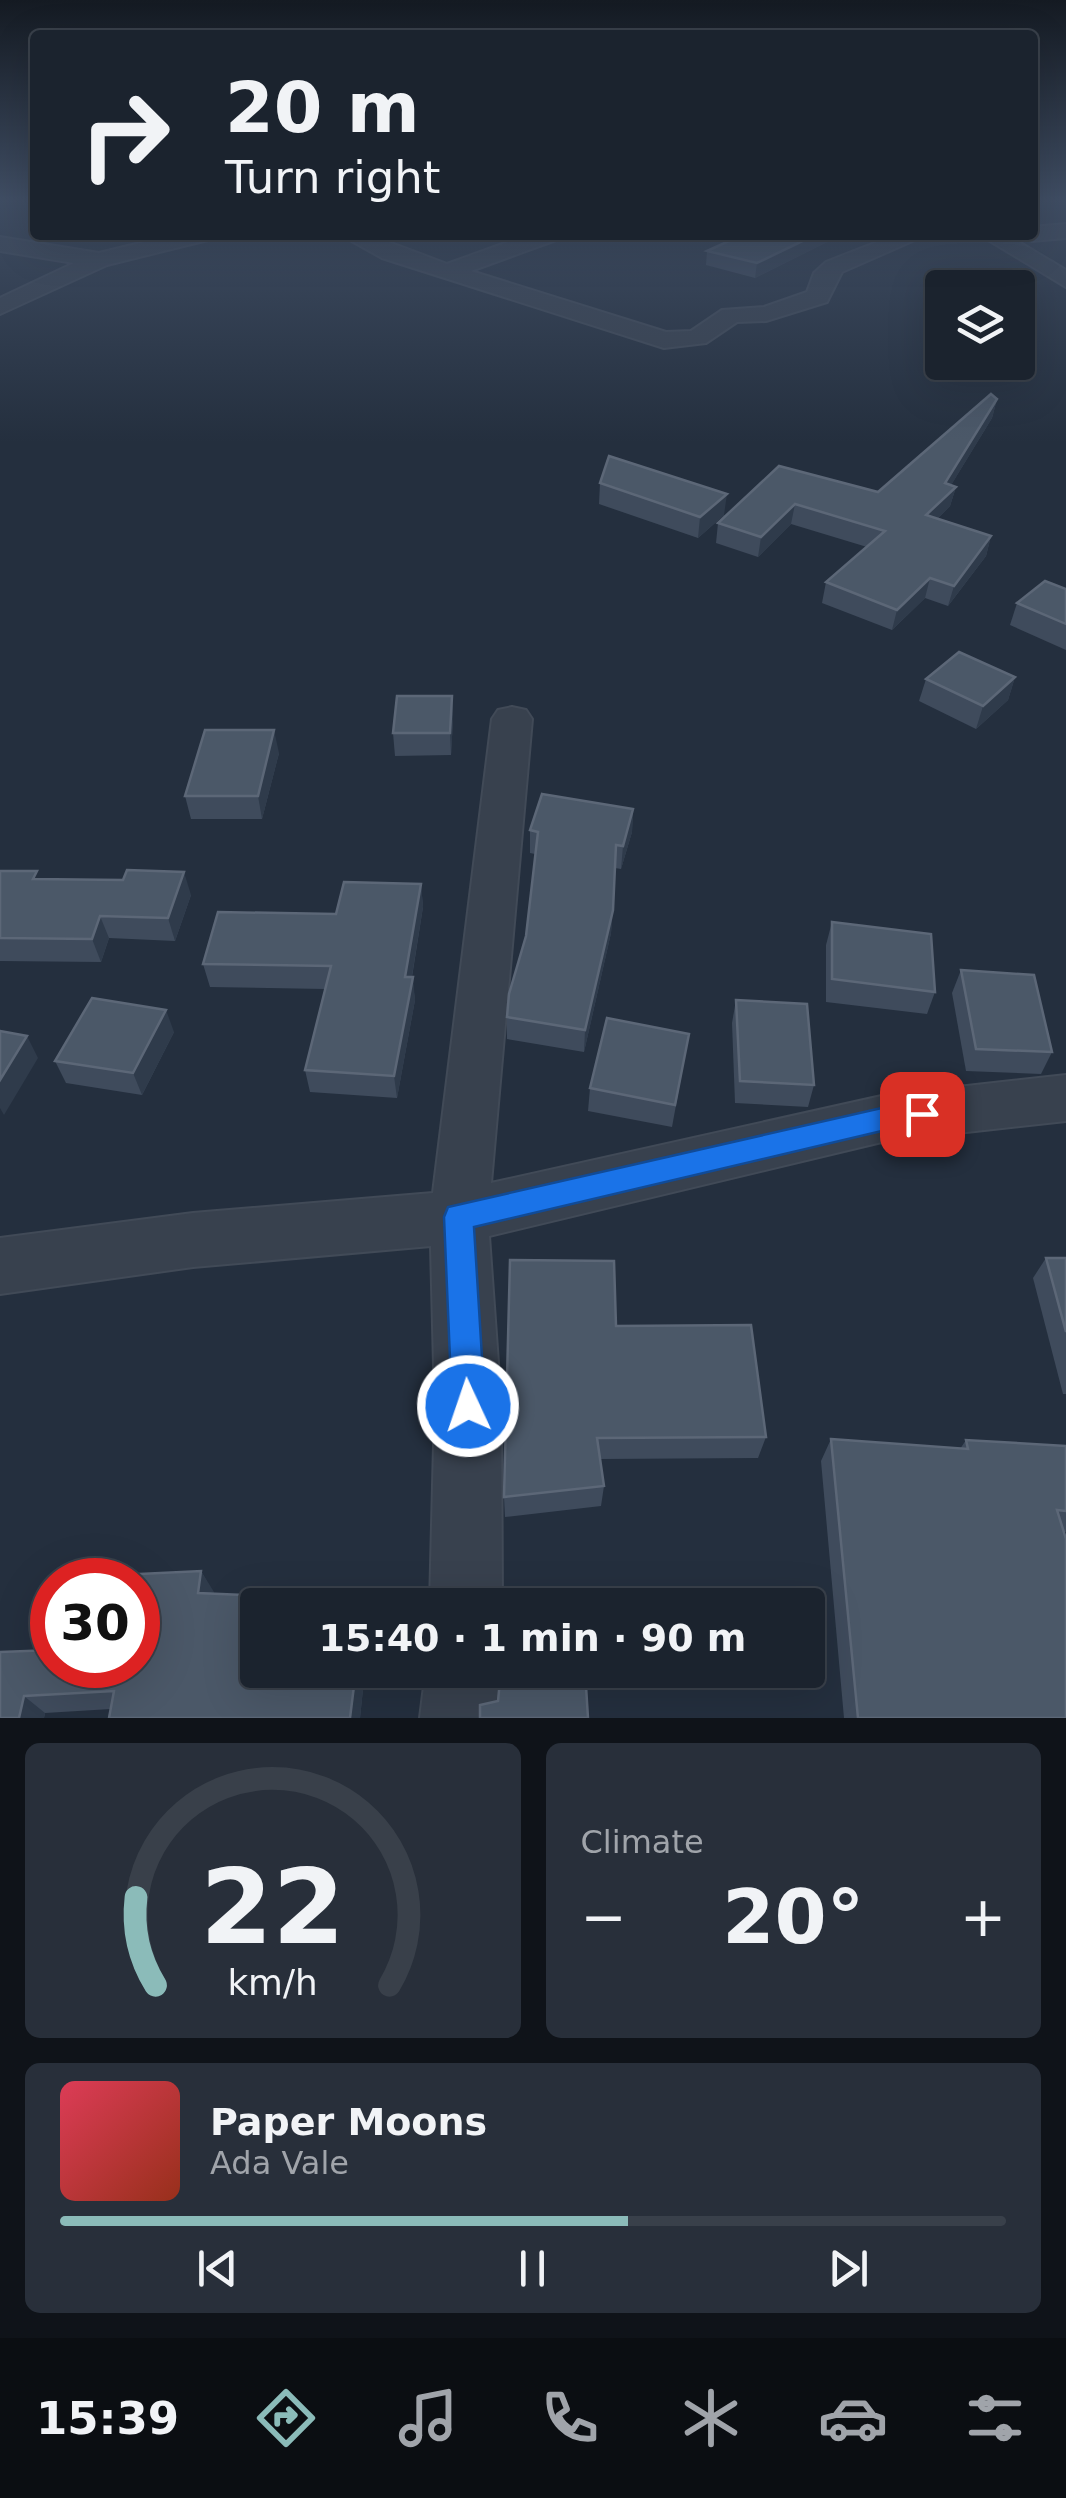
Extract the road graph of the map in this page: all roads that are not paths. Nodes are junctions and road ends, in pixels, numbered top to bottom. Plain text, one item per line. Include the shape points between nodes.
1 (53, 281) edge
2 (486, 281) edge
3 (823, 281) edge
4 (0, 306) edge
5 (512, 719) dead end
6 (1066, 1098) edge
7 (459, 1217) junction
8 (0, 1266) edge
9 (466, 1588) edge
10 (461, 1688) edge
11 (458, 1718) edge

1 - 4 street
2 - 3 street via 681,341 698,338 731,315 766,314 818,297
5 - 7 street
6 - 7 street via 886,1118
7 - 8 street via 194,1240
7 - 9 street via 468,1406
10 - 11 street

